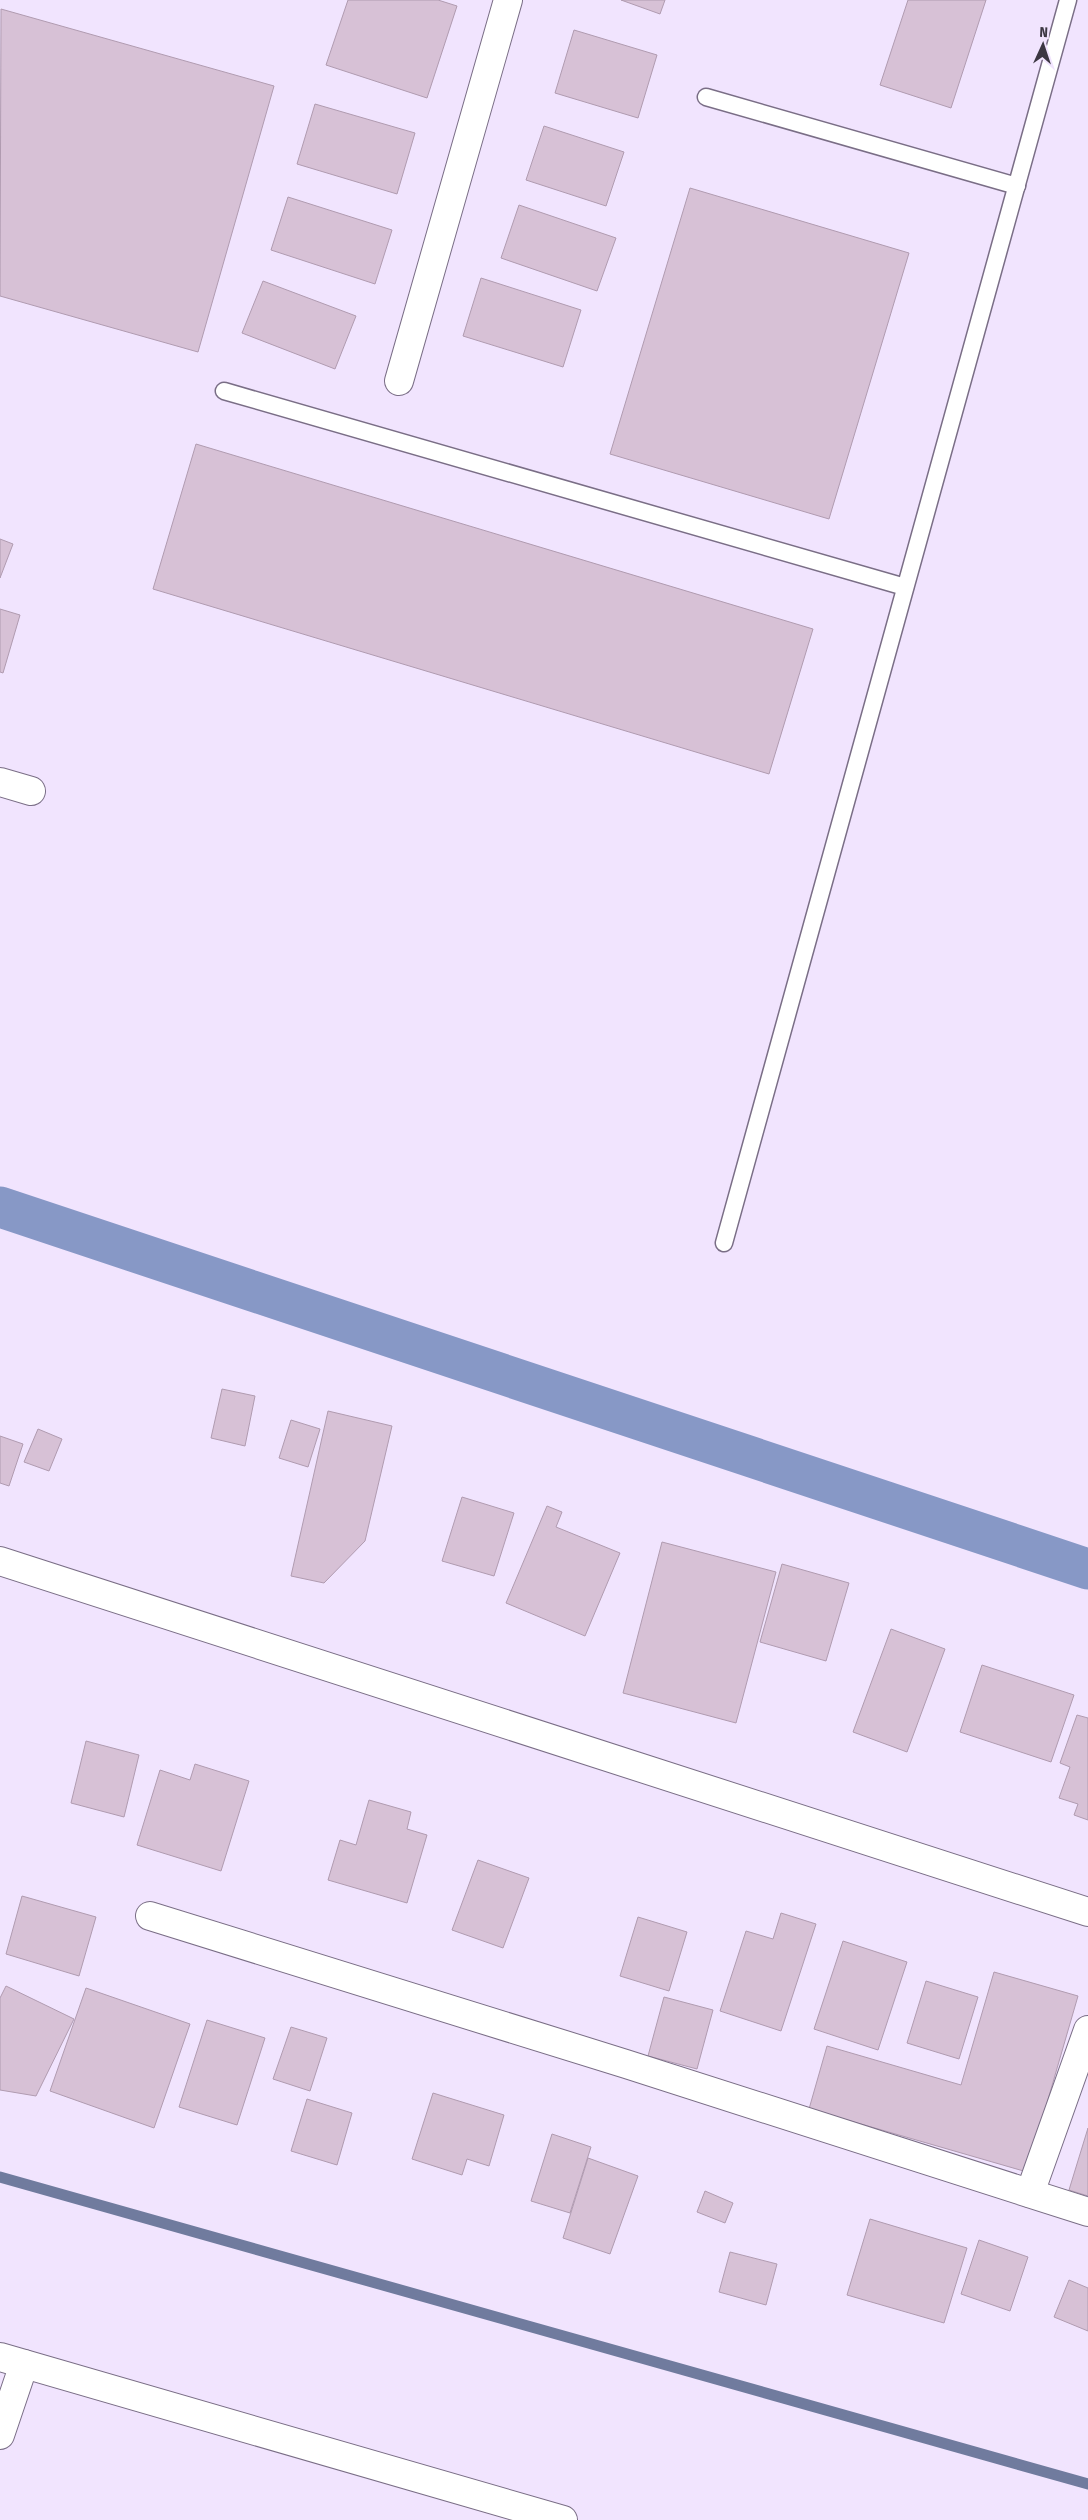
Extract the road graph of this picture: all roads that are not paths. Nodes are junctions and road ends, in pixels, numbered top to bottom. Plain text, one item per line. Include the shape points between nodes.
1 (508, 0) edge
2 (1068, 0) edge
3 (706, 97) dead end
4 (1017, 186) junction
5 (399, 381) dead end
6 (224, 391) dead end
7 (905, 587) junction
8 (0, 782) edge
9 (31, 791) dead end
10 (724, 1242) dead end
11 (11, 1565) edge
12 (1088, 1912) edge
13 (150, 1916) dead end
14 (1088, 2030) edge
15 (1030, 2193) junction
16 (1088, 2212) edge
17 (12, 2360) edge
18 (0, 2435) edge
19 (563, 2520) edge

1 - 5 street
2 - 4 lane
3 - 4 lane
4 - 7 lane
6 - 7 lane
7 - 10 lane
8 - 9 street
11 - 12 street
13 - 15 street
14 - 15 street
15 - 16 street
17 - 18 street
17 - 19 street

